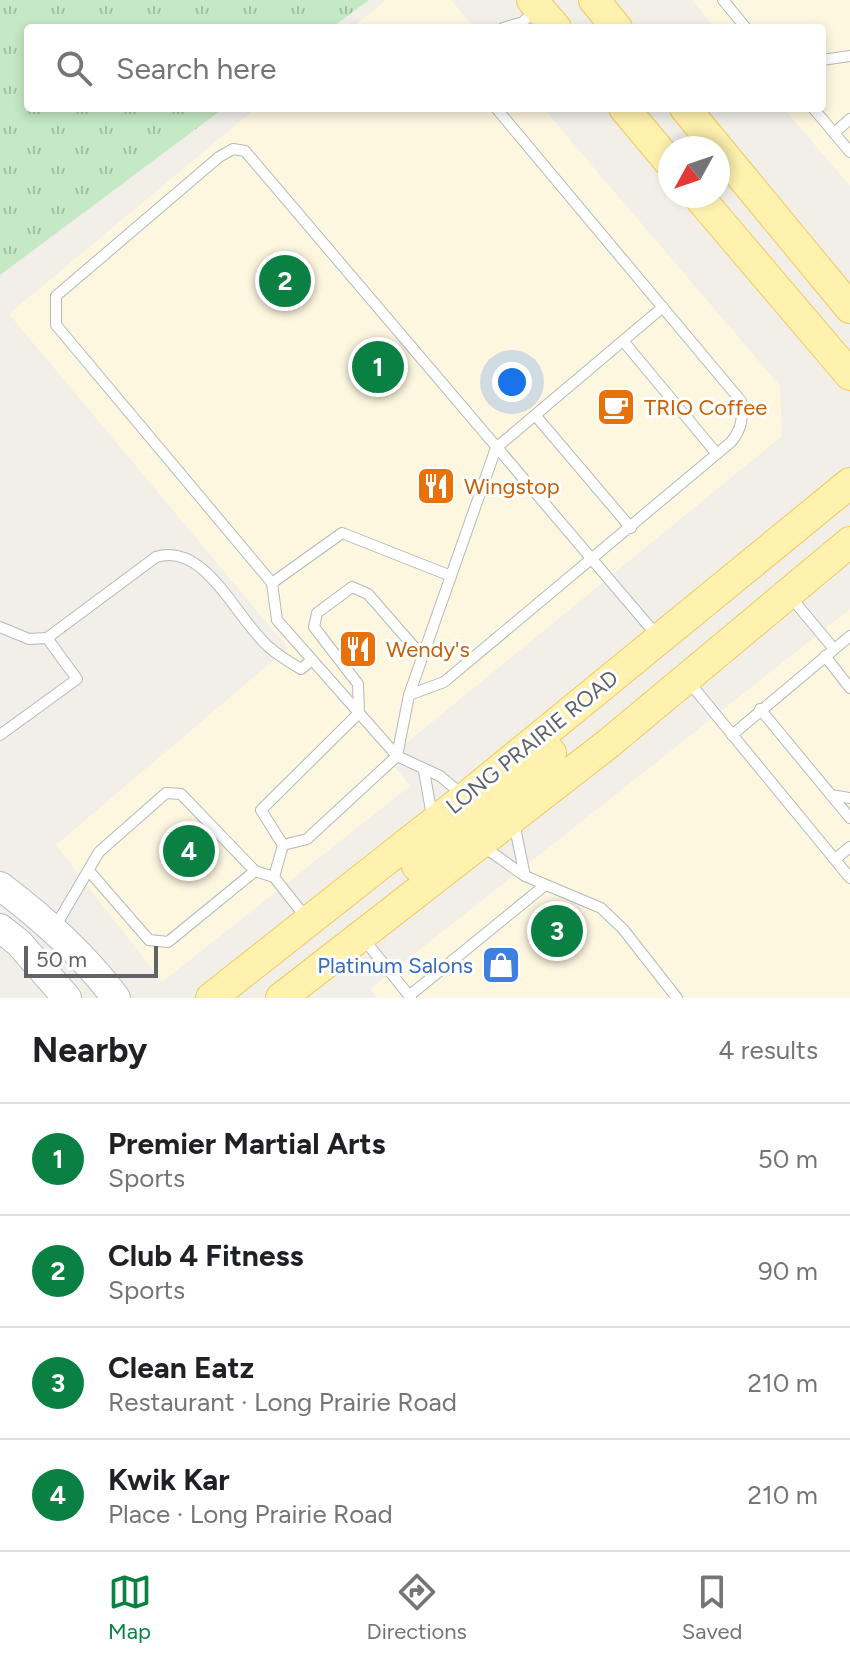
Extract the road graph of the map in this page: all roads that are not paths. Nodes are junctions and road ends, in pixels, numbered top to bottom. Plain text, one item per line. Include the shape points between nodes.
1 (594, 0) edge
2 (723, 0) edge
3 (535, 14) edge
4 (512, 24) edge
5 (614, 24) edge
6 (743, 24) edge
7 (850, 56) edge
8 (826, 59) edge
9 (499, 112) edge
10 (627, 112) edge
11 (688, 112) edge
12 (816, 112) edge
13 (850, 119) edge
14 (834, 133) junction
15 (658, 149) edge
16 (850, 152) edge
17 (708, 208) edge
18 (663, 307) junction
19 (850, 308) edge
20 (624, 342) junction
21 (850, 375) edge
22 (535, 415) junction
23 (496, 448) junction
24 (717, 454) junction
25 (850, 483) edge
26 (631, 528) junction
27 (850, 542) edge
28 (593, 561) junction
29 (451, 576) junction
30 (272, 583) junction
31 (788, 594) junction
32 (0, 627) edge
33 (47, 638) junction
34 (659, 639) junction
35 (849, 639) edge
36 (829, 652) junction
37 (422, 656) junction
38 (312, 660) junction
39 (624, 668) junction
40 (687, 680) junction
41 (848, 687) edge
42 (409, 695) junction
43 (760, 709) junction
44 (359, 713) junction
45 (0, 735) edge
46 (732, 735) junction
47 (397, 756) junction
48 (424, 771) junction
49 (831, 795) junction
50 (466, 797) junction
51 (850, 798) edge
52 (513, 818) junction
53 (850, 818) edge
54 (433, 823) junction
55 (479, 844) junction
56 (283, 845) junction
57 (850, 847) edge
58 (835, 859) junction
59 (255, 871) junction
60 (90, 872) junction
61 (525, 876) junction
62 (274, 877) junction
63 (850, 878) edge
64 (0, 886) edge
65 (544, 886) junction
66 (309, 921) junction
67 (0, 928) edge
68 (54, 929) junction
69 (361, 936) junction
70 (410, 997) edge
71 (67, 998) edge
72 (116, 998) edge
73 (211, 998) edge
74 (281, 998) edge
75 (677, 998) edge

1 - 5 main road
2 - 6 lane
3 - 4 lane
7 - 8 lane
9 - 18 lane
10 - 15 main road
11 - 19 main road
12 - 14 lane
13 - 14 lane
14 - 16 lane
17 - 21 main road
18 - 20 lane
18 - 24 lane via 741,401 740,431
20 - 22 lane
20 - 24 lane
22 - 23 lane
22 - 26 lane
23 - 28 lane
23 - 29 lane
23 - 30 lane via 245,151 233,149 219,157 56,296 56,325
24 - 26 lane
25 - 34 main road, LONG PRAIRIE ROAD
26 - 28 lane
27 - 31 main road, LONG PRAIRIE ROAD
28 - 34 lane
28 - 42 lane via 444,682
29 - 30 lane via 342,533
29 - 37 lane
30 - 38 lane via 277,620
31 - 36 lane
31 - 40 main road, LONG PRAIRIE ROAD
32 - 33 lane via 29,639
33 - 38 lane via 156,557 183,554 200,565 269,648 301,669
33 - 45 lane via 77,679
34 - 39 main road, LONG PRAIRIE ROAD
35 - 36 lane
36 - 41 lane
36 - 43 lane
37 - 42 lane
37 - 44 lane via 368,594 352,587 317,613 314,627 358,684
38 - 44 lane
39 - 50 main road, LONG PRAIRIE ROAD
39 - 55 main road via 598,712 486,809 479,818
40 - 46 lane
40 - 52 main road, LONG PRAIRIE ROAD
42 - 47 lane
43 - 46 lane
43 - 49 lane
44 - 47 lane
44 - 56 lane via 261,810
46 - 58 lane
47 - 48 lane
47 - 56 lane via 307,839
48 - 50 lane via 440,776
48 - 54 lane
49 - 51 lane
49 - 53 lane
50 - 54 main road, LONG PRAIRIE ROAD
50 - 69 main road via 458,829 366,909
52 - 55 main road, LONG PRAIRIE ROAD
52 - 61 lane
54 - 66 main road, LONG PRAIRIE ROAD
55 - 61 lane
55 - 69 main road, LONG PRAIRIE ROAD
56 - 62 lane
57 - 58 lane
58 - 63 lane
59 - 60 lane via 168,942 149,940
59 - 60 lane via 181,794 166,793 99,852
59 - 62 lane
60 - 68 lane
61 - 65 lane
62 - 66 lane
64 - 68 main road
65 - 70 lane
65 - 75 lane via 601,908
66 - 73 main road, LONG PRAIRIE ROAD
67 - 71 main road
68 - 72 main road
69 - 70 lane
69 - 74 main road, LONG PRAIRIE ROAD

